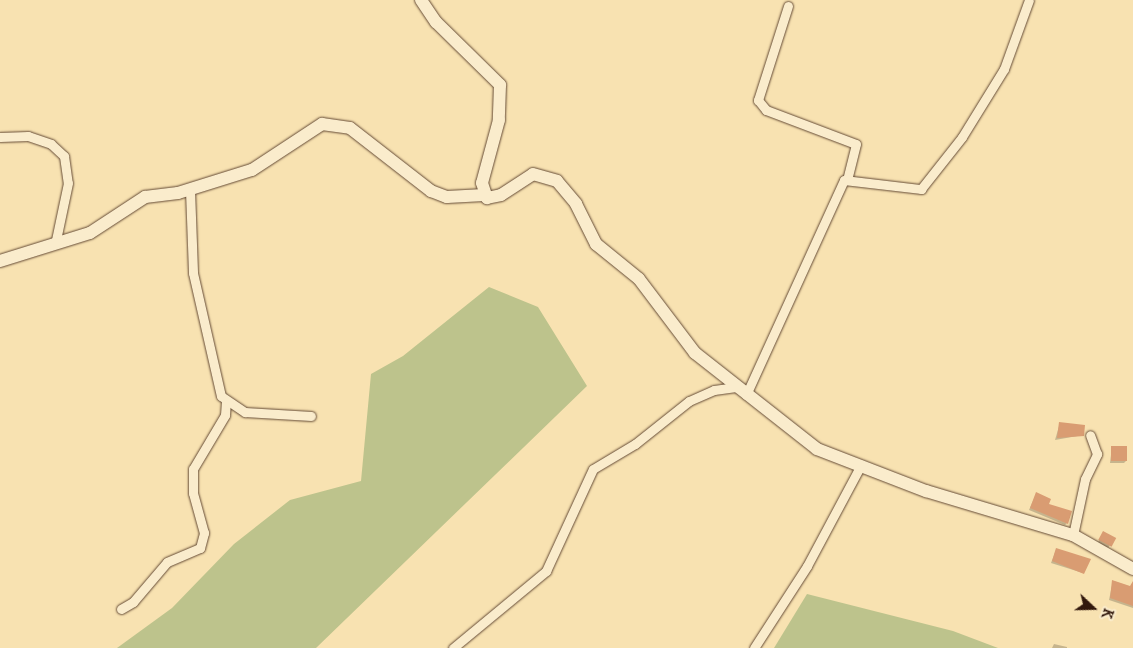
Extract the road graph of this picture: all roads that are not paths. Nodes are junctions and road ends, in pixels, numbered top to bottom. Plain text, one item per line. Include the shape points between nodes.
1 (421, 0) edge
2 (1029, 0) edge
3 (788, 6) dead end
4 (0, 137) edge
5 (847, 180) junction
6 (190, 190) junction
7 (484, 195) junction
8 (56, 240) junction
9 (0, 261) edge
10 (741, 391) junction
11 (226, 400) junction
12 (311, 416) dead end
13 (1090, 435) dead end
14 (861, 465) junction
15 (1073, 536) junction
16 (1133, 569) edge
17 (120, 609) dead end
18 (453, 648) edge
19 (754, 648) edge

1 - 7 street via 436,22 500,84 500,113 482,184
2 - 5 street via 1000,76 962,137 921,189
3 - 5 street via 758,100 766,110 856,144
4 - 8 street via 28,136 51,144 64,156 68,184
5 - 10 street
6 - 7 street via 252,170 311,128 334,124 350,128 376,145 422,188 447,196
6 - 8 street via 145,197 90,232
6 - 11 street via 192,273 215,381
7 - 10 street via 501,195 533,174 557,181 576,204 596,244 639,279 695,353
8 - 9 street
10 - 14 street via 817,449
10 - 18 street via 714,390 689,401 635,444 593,469 546,571
11 - 12 street via 245,412
11 - 17 street via 225,415 193,469 193,493 204,533 200,548 167,562 133,602
13 - 15 street via 1098,454 1085,480
14 - 15 street via 926,491
14 - 19 street via 807,566
15 - 16 street

